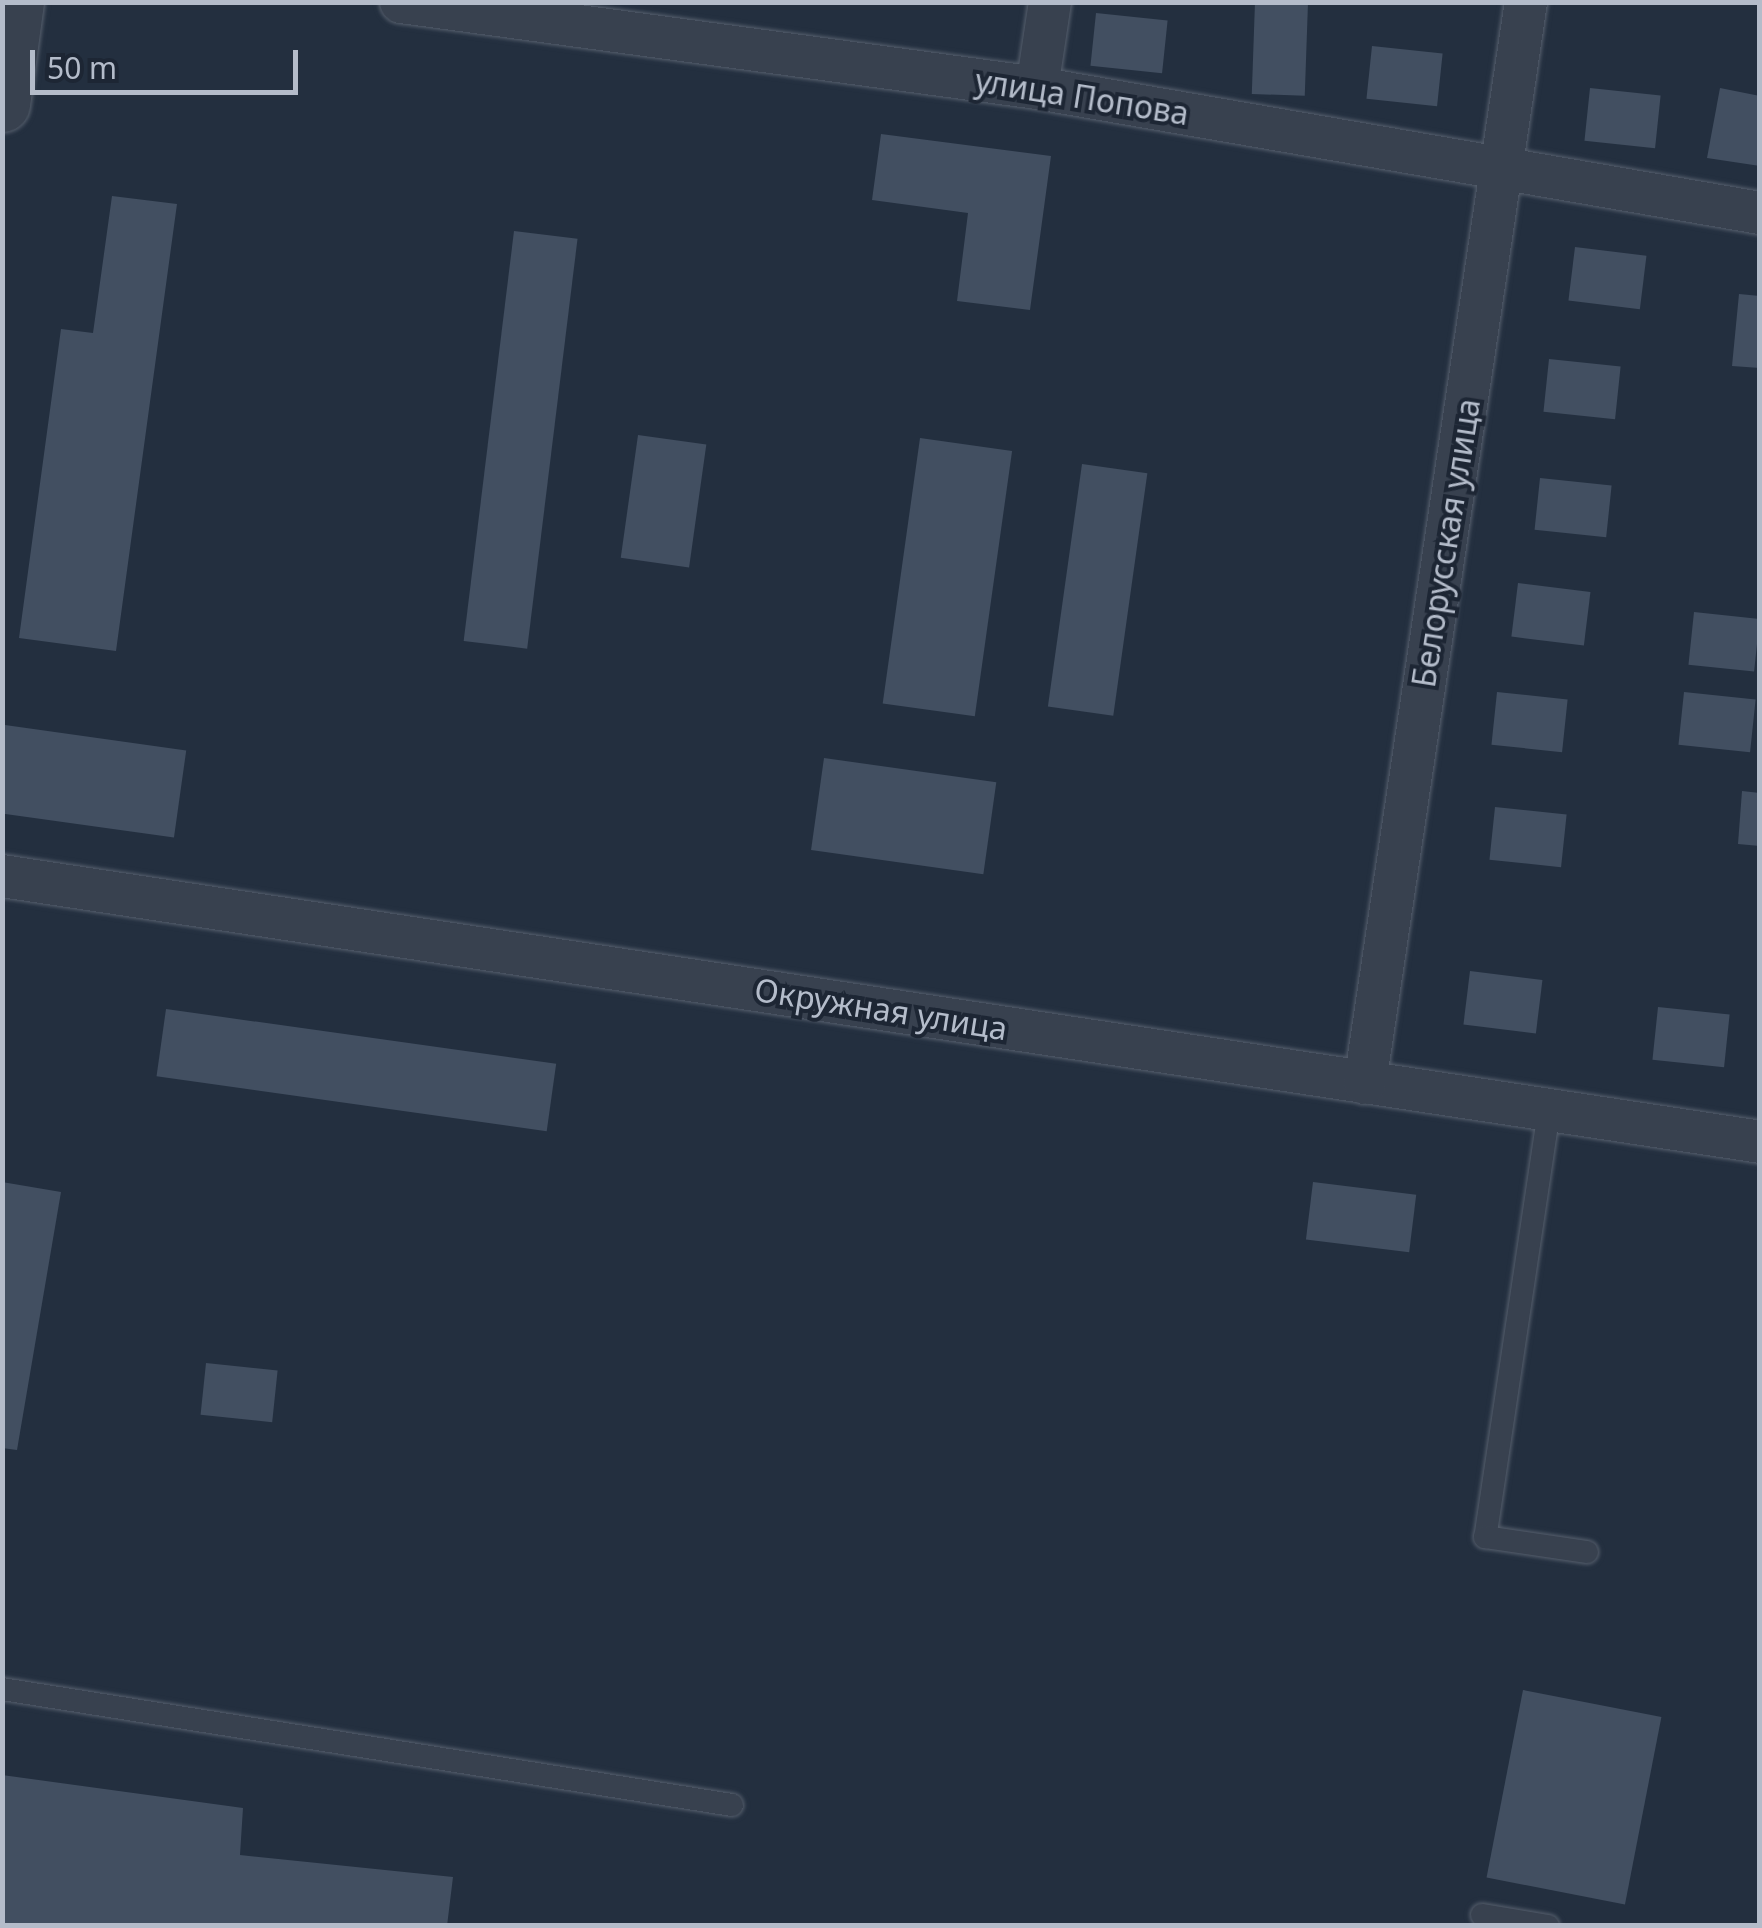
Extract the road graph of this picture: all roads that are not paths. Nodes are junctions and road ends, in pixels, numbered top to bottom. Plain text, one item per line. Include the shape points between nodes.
1 (16, 2) edge
2 (401, 2) edge
3 (1050, 2) edge
4 (1526, 2) edge
5 (549, 12) edge
6 (1037, 88) junction
7 (2, 104) edge
8 (1503, 170) junction
9 (1760, 213) edge
10 (2, 876) edge
11 (1365, 1083) junction
12 (1549, 1111) junction
13 (1760, 1142) edge
14 (1588, 1552) dead end
15 (2, 1689) edge
16 (732, 1805) dead end
17 (1482, 1915) dead end
18 (1548, 1926) edge

1 - 7 street
2 - 5 street, улица Попова
3 - 6 street
4 - 8 street, Белорусская улица
5 - 6 street, улица Попова
6 - 8 street, улица Попова
8 - 9 street, улица Попова
8 - 11 street, Белорусская улица
10 - 11 street, Окружная улица
11 - 12 street, Окружная улица
12 - 13 street, Окружная улица
12 - 14 lane via 1485,1536
15 - 16 lane
17 - 18 lane

